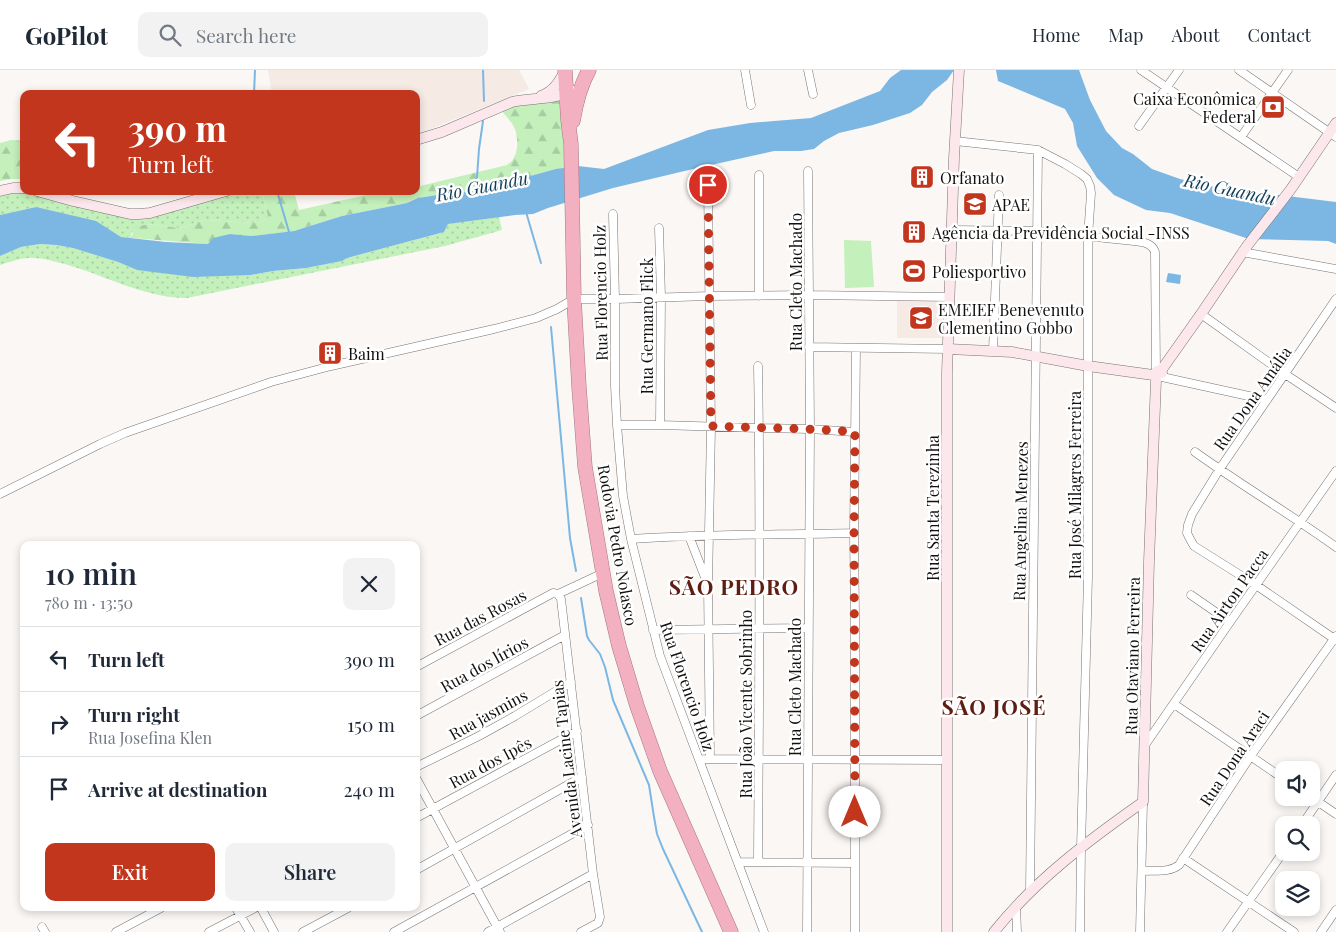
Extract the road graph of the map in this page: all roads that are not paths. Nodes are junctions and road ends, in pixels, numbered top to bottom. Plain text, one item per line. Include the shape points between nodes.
1 (565, 70) edge
2 (589, 70) edge
3 (745, 70) edge
4 (808, 70) edge
5 (959, 70) edge
6 (1141, 70) edge
7 (1179, 70) edge
8 (1239, 70) edge
9 (1288, 70) edge
10 (582, 83) junction
11 (1166, 86) junction
12 (1272, 93) junction
13 (566, 94) junction
14 (813, 94) dead end
15 (536, 99) junction
16 (751, 105) dead end
17 (1336, 123) edge
18 (1139, 126) dead end
19 (1333, 135) edge
20 (1241, 137) junction
21 (420, 139) edge
22 (955, 141) junction
23 (571, 146) junction
24 (1038, 150) junction
25 (808, 171) dead end
26 (759, 175) dead end
27 (1299, 177) junction
28 (708, 185) dead end
29 (20, 188) edge
30 (0, 191) edge
31 (51, 195) edge
32 (210, 195) edge
33 (999, 195) dead end
34 (613, 214) dead end
35 (659, 228) dead end
36 (952, 230) junction
37 (997, 231) junction
38 (1038, 232) junction
39 (1088, 237) junction
40 (1245, 249) junction
41 (1336, 269) edge
42 (809, 295) junction
43 (709, 296) junction
44 (759, 296) junction
45 (661, 297) junction
46 (949, 297) junction
47 (574, 298) junction
48 (615, 299) junction
49 (1336, 299) edge
50 (1201, 314) junction
51 (809, 347) junction
52 (856, 348) junction
53 (948, 349) junction
54 (993, 351) junction
55 (1036, 356) junction
56 (758, 366) dead end
57 (1088, 366) junction
58 (1285, 374) junction
59 (1157, 375) junction
60 (1267, 400) junction
61 (1336, 408) edge
62 (660, 424) junction
63 (617, 425) junction
64 (711, 426) junction
65 (759, 428) junction
66 (810, 429) junction
67 (855, 432) junction
68 (1195, 452) dead end
69 (1219, 470) junction
70 (1336, 472) edge
71 (0, 494) edge
72 (1300, 522) junction
73 (854, 533) junction
74 (809, 534) junction
75 (708, 535) junction
76 (688, 536) junction
77 (759, 536) junction
78 (631, 539) junction
79 (1336, 547) edge
80 (603, 573) junction
81 (708, 585) junction
82 (1256, 585) junction
83 (558, 594) junction
84 (1191, 595) dead end
85 (1230, 622) junction
86 (808, 628) junction
87 (709, 629) junction
88 (759, 629) junction
89 (653, 630) junction
90 (565, 635) junction
91 (1335, 638) edge
92 (420, 665) edge
93 (571, 682) junction
94 (1174, 704) junction
95 (420, 714) edge
96 (577, 731) junction
97 (1145, 745) junction
98 (1250, 757) junction
99 (699, 759) junction
100 (710, 759) junction
101 (758, 759) junction
102 (808, 760) junction
103 (855, 760) junction
104 (947, 760) junction
105 (420, 765) edge
106 (1275, 773) edge
107 (1336, 775) edge
108 (582, 778) junction
109 (420, 785) edge
110 (1320, 793) edge
111 (1143, 802) junction
112 (1320, 803) edge
113 (433, 808) junction
114 (1336, 814) edge
115 (420, 816) edge
116 (588, 825) junction
117 (1080, 848) junction
118 (455, 849) junction
119 (1183, 858) junction
120 (1277, 861) edge
121 (738, 862) junction
122 (758, 862) junction
123 (807, 863) junction
124 (855, 864) junction
125 (420, 868) edge
126 (1142, 871) junction
127 (593, 874) junction
128 (476, 888) junction
129 (1030, 892) junction
130 (1248, 902) junction
131 (1016, 906) junction
132 (1336, 910) edge
133 (155, 911) edge
134 (238, 911) edge
135 (249, 911) edge
136 (263, 911) edge
137 (342, 911) edge
138 (241, 915) junction
139 (498, 930) edge
140 (116, 932) edge
141 (209, 932) edge
142 (250, 932) edge
143 (274, 932) edge
144 (303, 932) edge
145 (394, 932) edge
146 (488, 932) edge
147 (581, 932) edge
148 (731, 932) edge
149 (764, 932) edge
150 (807, 932) edge
151 (855, 932) edge
152 (947, 932) edge
153 (994, 932) edge
154 (1017, 932) edge
155 (1080, 932) edge
156 (1140, 932) edge
157 (1226, 932) edge
158 (1294, 932) edge
159 (1321, 932) edge

1 - 13 highway, Rodovia Pedro Nolasco
1 - 15 street via 555,88
2 - 10 highway, Rodovia Pedro Nolasco
3 - 16 street
4 - 14 street
5 - 22 street, Rua Santa Terezinha
6 - 11 street
7 - 11 street
8 - 12 street
9 - 12 street
10 - 13 street
10 - 23 highway, Rodovia Pedro Nolasco
11 - 18 street
11 - 20 street
12 - 19 street
12 - 20 street
13 - 15 street
13 - 23 highway, Rodovia Pedro Nolasco
15 - 21 street via 505,104
17 - 19 street
19 - 27 street
20 - 27 street
22 - 24 street, Rua José Milagres Ferreira
22 - 36 street, Rua Santa Terezinha
23 - 47 highway, Rodovia Pedro Nolasco
24 - 38 street, Rua Angelina Menezes
24 - 39 street, Rua José Milagres Ferreira via 1087,179 1091,193
25 - 42 street, Rua Cleto Machado
26 - 44 street
27 - 40 street
28 - 43 street
29 - 30 street
31 - 32 street via 130,214 167,208
33 - 37 street
34 - 48 street, Rua Florencio Holz
35 - 45 street, Rua Germano Flick
36 - 37 street
36 - 46 street, Rua Santa Terezinha
37 - 38 street
37 - 54 street
38 - 39 street
38 - 55 street, Rua Angelina Menezes
39 - 57 street, Rua José Milagres Ferreira
39 - 59 street, Rua Otaviano Ferreira via 1141,242 1153,247
40 - 41 street
40 - 50 street
42 - 44 street
42 - 46 street
42 - 51 street, Rua Cleto Machado
43 - 44 street
43 - 45 street
43 - 64 street
45 - 48 street
45 - 62 street, Rua Germano Flick
46 - 53 street, Rua Santa Terezinha
47 - 48 street
47 - 71 street via 536,318 271,382 126,433
47 - 80 highway, Rodovia Pedro Nolasco via 585,467
48 - 63 street, Rua Florencio Holz
49 - 58 street, Rua Dona Amália
50 - 58 street
50 - 59 street
51 - 52 street
51 - 66 street, Rua Cleto Machado
52 - 53 street
52 - 67 street
53 - 54 street
53 - 104 street, Rua Santa Terezinha
54 - 55 street
55 - 57 street
55 - 129 street, Rua Angelina Menezes
56 - 65 street, Rua João Vicente Sobrinho
57 - 59 street
57 - 117 street, Rua José Milagres Ferreira via 1088,577
58 - 60 street, Rua Dona Amália
58 - 61 street
59 - 60 street
59 - 97 street, Rua Otaviano Ferreira
60 - 69 street, Rua Dona Amália
62 - 63 street
62 - 64 street
63 - 78 street, Rua Florencio Holz
64 - 65 street
64 - 75 street
65 - 66 street
65 - 77 street, Rua João Vicente Sobrinho
66 - 67 street
66 - 74 street, Rua Cleto Machado
67 - 73 street
68 - 69 street
69 - 72 street
69 - 82 street, Rua Dona Amália via 1192,514 1188,525 1190,540 1194,546
70 - 72 street, Rua Airton Pacca
72 - 79 street
72 - 82 street, Rua Airton Pacca
73 - 74 street
73 - 103 street
74 - 77 street
74 - 86 street, Rua Cleto Machado
75 - 76 street
75 - 77 street
75 - 81 street
76 - 78 street
76 - 81 street
77 - 88 street, Rua João Vicente Sobrinho
78 - 89 street, Rua Florencio Holz
80 - 83 street, Rua das Rosas
80 - 148 highway, Rodovia Pedro Nolasco via 636,706 660,771
81 - 87 street
82 - 85 street, Rua Airton Pacca
82 - 91 street
83 - 90 street, Avenida Lacine Tapias
83 - 92 street, Rua das Rosas via 553,593
84 - 85 street
85 - 94 street, Rua Airton Pacca
86 - 88 street
86 - 102 street, Rua Cleto Machado
87 - 88 street
87 - 89 street
87 - 100 street
88 - 101 street, Rua João Vicente Sobrinho
89 - 99 street, Rua Florencio Holz
90 - 93 street, Avenida Lacine Tapias
90 - 95 street, Rua dos lírios
91 - 98 street, Rua Dona Araci
93 - 96 street, Avenida Lacine Tapias
93 - 105 street, Rua jasmins via 479,736
94 - 97 street, Rua Airton Pacca
94 - 98 street
96 - 108 street, Avenida Lacine Tapias
96 - 113 street, Rua dos Ipês
97 - 111 street, Rua Otaviano Ferreira
98 - 106 street
98 - 119 street, Rua Dona Araci
99 - 100 street
99 - 121 street, Rua Florencio Holz
100 - 101 street
101 - 102 street
101 - 122 street, Rua João Vicente Sobrinho
102 - 103 street
102 - 123 street, Rua Cleto Machado
103 - 104 street
103 - 124 street
104 - 152 street, Rua Santa Terezinha
107 - 110 street
108 - 116 street, Avenida Lacine Tapias
108 - 118 street
109 - 113 street
111 - 117 street
111 - 126 street, Rua Otaviano Ferreira
112 - 114 street
113 - 115 street, Rua dos Ipês
113 - 118 street
116 - 127 street, Avenida Lacine Tapias
116 - 128 street
117 - 129 street
117 - 155 street, Rua José Milagres Ferreira
118 - 125 street
118 - 128 street
119 - 126 street, Rua Dona Araci via 1173,869
119 - 130 street
120 - 130 street
121 - 122 street
121 - 149 street, Rua Florencio Holz
122 - 123 street
123 - 124 street
123 - 150 street, Rua Cleto Machado
124 - 151 street
126 - 156 street, Rua Otaviano Ferreira
127 - 139 street
127 - 147 street, Avenida Lacine Tapias via 600,920
128 - 139 street
128 - 145 street
129 - 131 street
130 - 157 street
130 - 158 street
131 - 153 street
131 - 154 street
132 - 159 street
133 - 140 street
134 - 138 street
135 - 138 street
136 - 143 street
137 - 144 street
138 - 141 street
138 - 142 street
139 - 146 street

